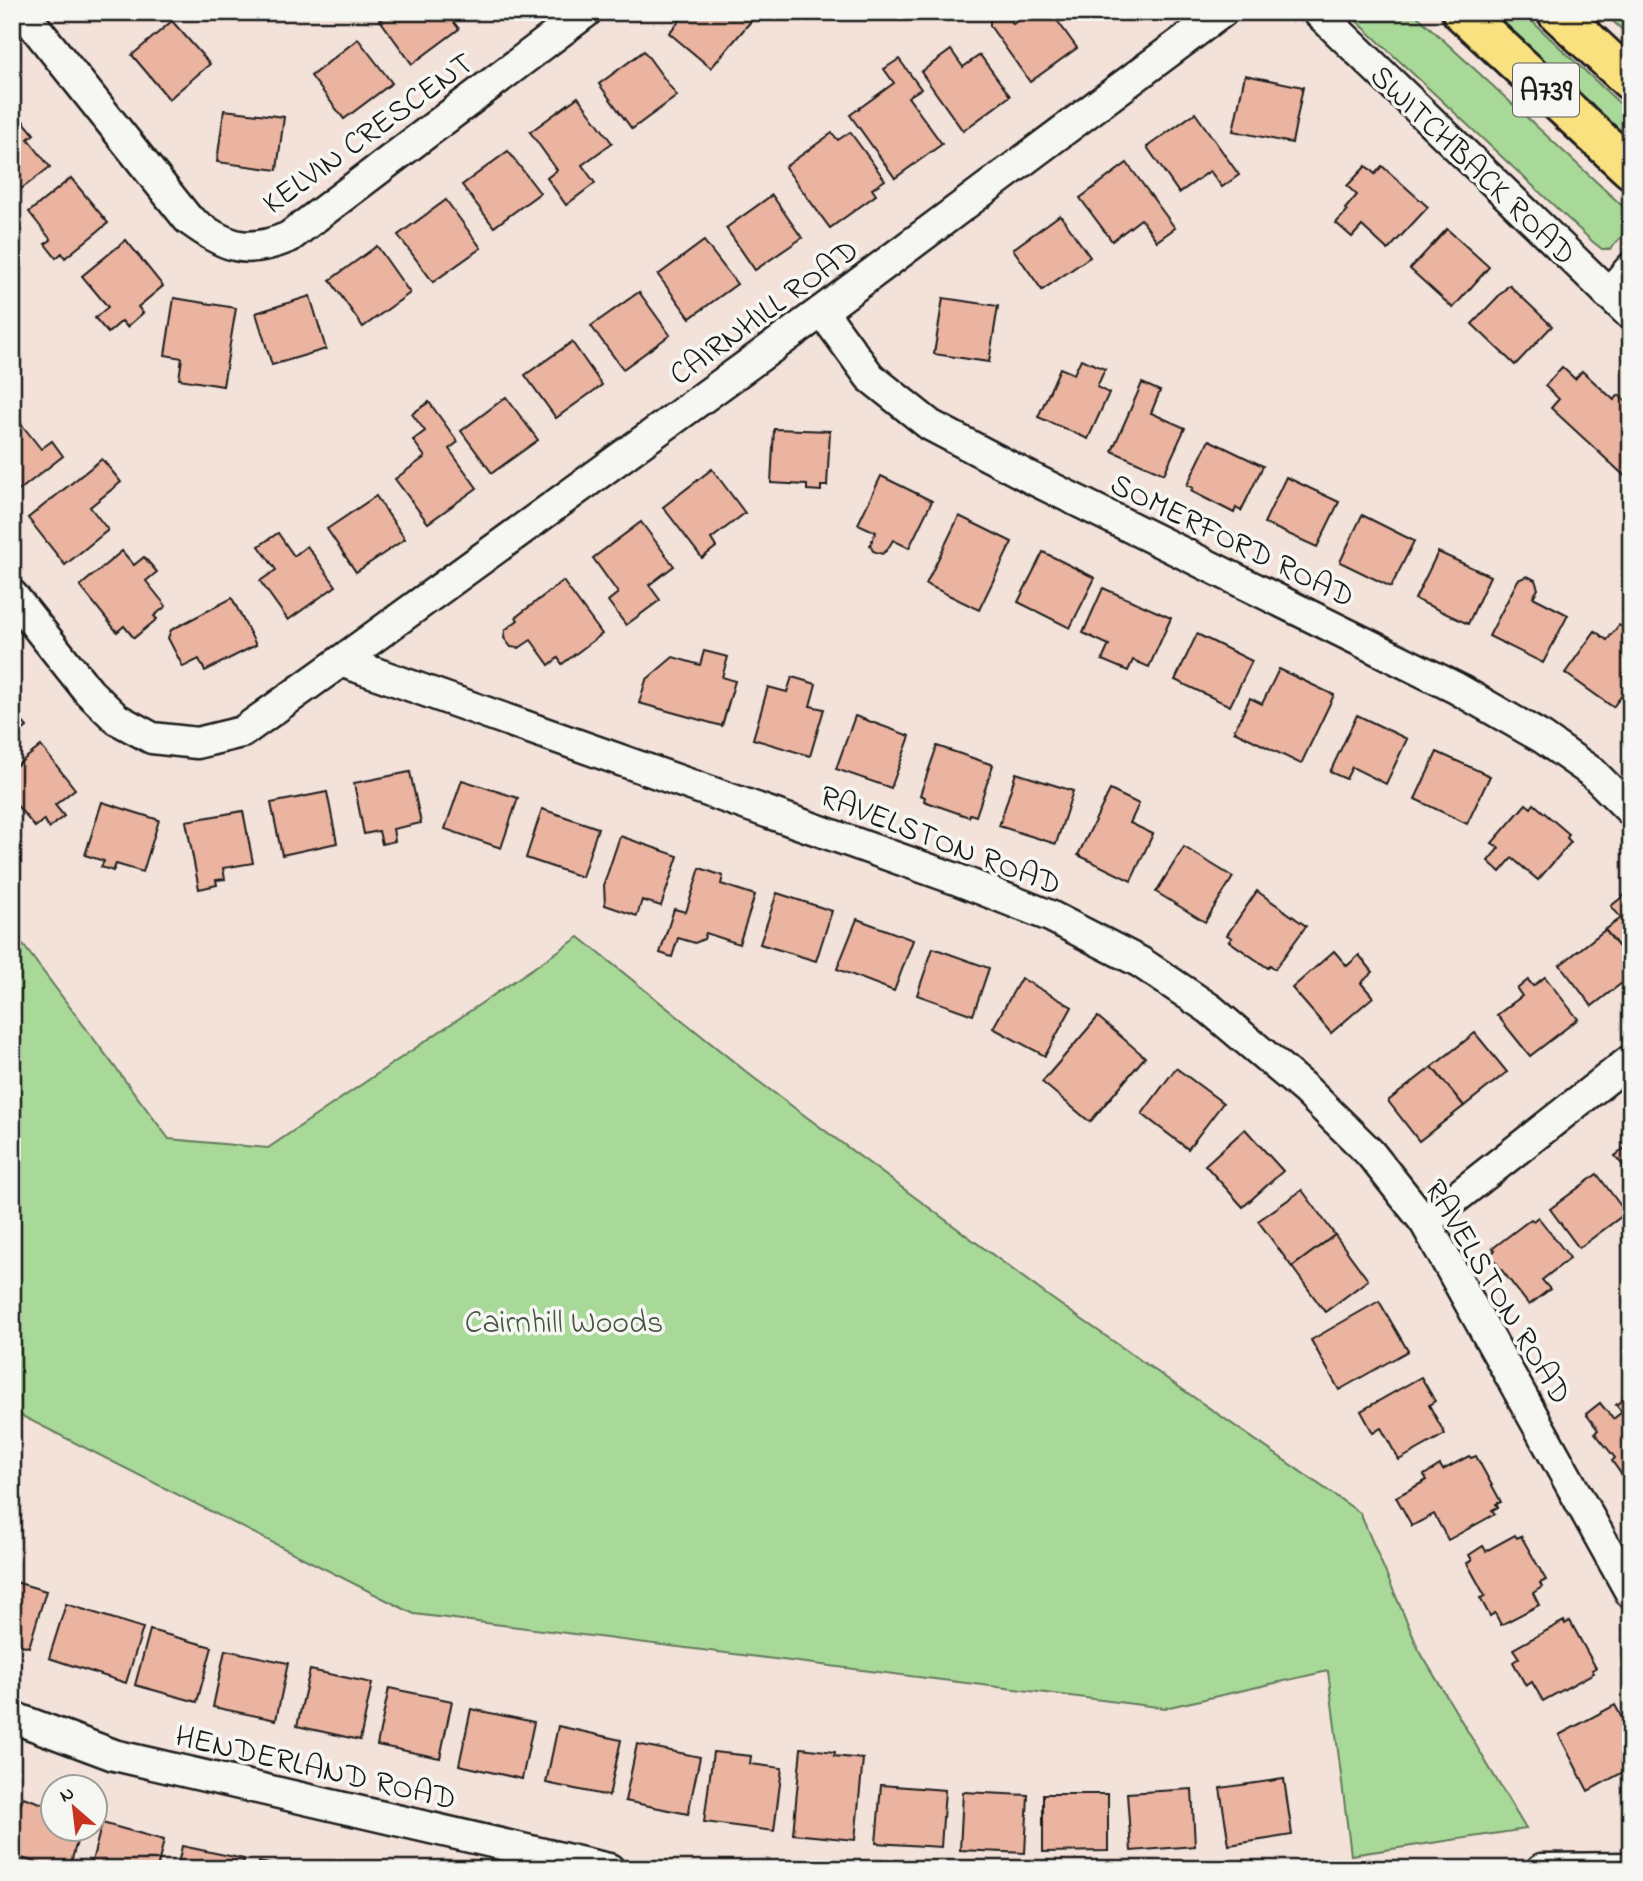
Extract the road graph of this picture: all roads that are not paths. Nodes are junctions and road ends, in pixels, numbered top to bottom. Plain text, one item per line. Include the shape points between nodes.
1 (23, 12) edge
2 (586, 12) edge
3 (1222, 12) edge
4 (1318, 12) edge
5 (1462, 12) edge
6 (1557, 12) edge
7 (1631, 81) edge
8 (1631, 169) edge
9 (1631, 268) edge
10 (1608, 294) junction
11 (822, 311) junction
12 (1631, 315) edge
13 (12, 594) edge
14 (341, 660) junction
15 (1631, 811) edge
16 (1631, 1060) edge
17 (1424, 1222) junction
18 (1627, 1575) edge
19 (12, 1717) edge
20 (1631, 1868) edge
21 (609, 1869) edge
22 (1542, 1869) edge

1 - 2 street, KELVIN CRESCENT via 188,219 219,241 246,247 269,246 289,237
3 - 11 street, CAIRNHILL ROAD
4 - 10 street, SWITCHBACK ROAD
5 - 8 main road, A739
6 - 7 main road, A739
9 - 10 street
10 - 12 street, SWITCHBACK ROAD
11 - 14 street, CAIRNHILL ROAD
11 - 15 street, SOMERFORD ROAD via 870,377 930,425 1456,688 1543,737 1593,773
13 - 14 street via 89,692 117,719 152,738 197,743 242,732
14 - 17 street, RAVELSTON ROAD via 956,879 1050,916 1140,962 1210,1009 1306,1090 1370,1153
16 - 17 street
17 - 18 street, RAVELSTON ROAD
19 - 21 street, HENDERLAND ROAD via 114,1755
20 - 22 street

